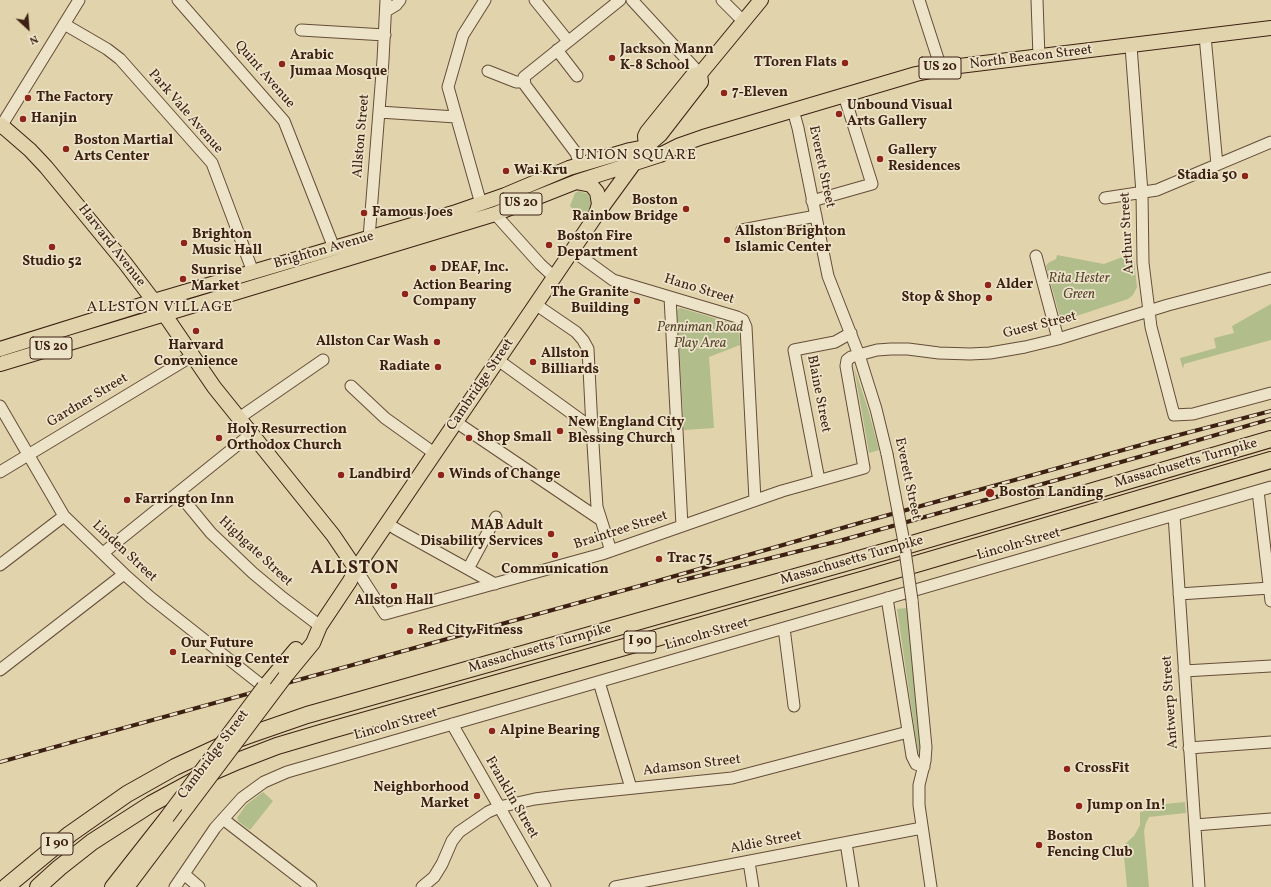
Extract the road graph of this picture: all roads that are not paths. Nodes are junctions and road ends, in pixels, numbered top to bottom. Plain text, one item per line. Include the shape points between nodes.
1 (79, 0) edge
2 (178, 0) edge
3 (400, 0) edge
4 (485, 0) edge
5 (535, 0) edge
6 (620, 0) edge
7 (632, 0) edge
8 (722, 0) edge
9 (761, 0) edge
10 (919, 0) edge
11 (1037, 0) edge
12 (386, 5) edge
13 (742, 21) junction
14 (64, 24) junction
15 (1271, 28) edge
16 (301, 30) dead end
17 (385, 35) junction
18 (1206, 36) junction
19 (568, 41) junction
20 (1131, 46) junction
21 (557, 50) junction
22 (1039, 57) junction
23 (941, 68) junction
24 (488, 71) dead end
25 (700, 74) junction
26 (577, 76) dead end
27 (524, 81) junction
28 (844, 95) junction
29 (793, 110) junction
30 (379, 112) junction
31 (456, 117) junction
32 (1, 126) edge
33 (703, 137) junction
34 (1271, 142) edge
35 (646, 147) junction
36 (634, 162) junction
37 (580, 164) junction
38 (1217, 165) junction
39 (576, 182) junction
40 (1142, 193) junction
41 (1105, 198) dead end
42 (812, 201) junction
43 (481, 204) junction
44 (495, 214) junction
45 (816, 216) junction
46 (595, 217) junction
47 (742, 230) dead end
48 (370, 244) junction
49 (334, 248) junction
50 (573, 251) junction
51 (1036, 256) dead end
52 (253, 272) junction
53 (554, 277) junction
54 (1271, 278) edge
55 (670, 297) junction
56 (154, 301) junction
57 (535, 304) junction
58 (1149, 311) junction
59 (163, 314) junction
60 (850, 333) junction
61 (1058, 339) junction
62 (0, 349) edge
63 (859, 355) junction
64 (192, 356) junction
65 (323, 360) dead end
66 (498, 360) junction
67 (0, 364) edge
68 (351, 386) dead end
69 (1271, 393) edge
70 (0, 406) edge
71 (239, 418) junction
72 (456, 422) junction
73 (592, 428) junction
74 (252, 434) junction
75 (1271, 439) edge
76 (434, 453) junction
77 (28, 455) junction
78 (1271, 460) edge
79 (0, 472) edge
80 (819, 480) junction
81 (1271, 487) edge
82 (1258, 491) junction
83 (178, 493) junction
84 (755, 500) junction
85 (1174, 515) junction
86 (64, 516) junction
87 (496, 517) dead end
88 (601, 520) junction
89 (387, 523) junction
90 (682, 526) junction
91 (611, 551) junction
92 (103, 553) junction
93 (0, 565) edge
94 (356, 569) junction
95 (468, 569) junction
96 (124, 574) junction
97 (494, 584) junction
98 (1270, 588) junction
99 (1179, 594) junction
100 (887, 598) junction
101 (1271, 601) edge
102 (320, 626) junction
103 (784, 628) junction
104 (1271, 666) edge
105 (0, 670) edge
106 (1184, 671) junction
107 (599, 682) junction
108 (265, 684) junction
109 (794, 706) dead end
110 (452, 724) junction
111 (908, 732) junction
112 (1271, 742) edge
113 (1189, 748) junction
114 (924, 767) junction
115 (630, 788) junction
116 (499, 807) junction
117 (223, 819) junction
118 (1271, 819) edge
119 (87, 821) junction
120 (1194, 825) junction
121 (922, 828) junction
122 (846, 843) junction
123 (749, 862) junction
124 (184, 874) junction
125 (6, 887) edge
126 (16, 887) edge
127 (38, 887) edge
128 (112, 887) edge
129 (127, 887) edge
130 (175, 887) edge
131 (199, 887) edge
132 (311, 887) edge
133 (422, 887) edge
134 (545, 887) edge
135 (615, 887) edge
136 (753, 887) edge
137 (853, 887) edge
138 (931, 887) edge
139 (1199, 887) edge

1 - 14 street
2 - 49 street, Quint Avenue via 284,121
3 - 12 street via 396,5
4 - 31 street via 463,35 448,87
5 - 19 street
6 - 19 street
7 - 25 street
8 - 13 street
9 - 13 main road, Cambridge Street
10 - 23 street
11 - 22 street
12 - 17 street, Allston Street
13 - 25 main road, Cambridge Street
14 - 32 street
14 - 52 street, Park Vale Avenue via 120,59 212,163
15 - 18 main road, North Beacon Street / US 20
16 - 17 street
17 - 30 street, Allston Street
18 - 20 main road, North Beacon Street / US 20
18 - 38 street
19 - 21 street
20 - 22 main road, North Beacon Street / US 20
20 - 40 street, Arthur Street
21 - 26 street
21 - 27 street via 525,75
22 - 23 main road, North Beacon Street / US 20
23 - 28 main road, North Beacon Street / US 20
24 - 27 street via 516,82
25 - 35 main road, Cambridge Street via 701,82 696,89 660,135
25 - 35 main road, Cambridge Street via 693,75 647,132
27 - 37 street via 576,153
28 - 29 main road, North Beacon Street / US 20
28 - 42 street via 872,184
29 - 33 main road, North Beacon Street / US 20
29 - 42 street, Everett Street
30 - 31 street
30 - 48 street, Allston Street
31 - 43 street
32 - 56 main road, Harvard Avenue via 46,167
33 - 35 main road, North Beacon Street / US 20
33 - 36 main road, North Beacon Street / US 20 via 660,155
34 - 38 street
35 - 36 main road, Cambridge Street
35 - 37 main road, Brighton Avenue / US 20
36 - 39 main road, Brighton Avenue / US 20
36 - 46 main road, Cambridge Street
37 - 43 main road, Brighton Avenue / US 20
38 - 40 street via 1157,190
39 - 44 main road, Brighton Avenue / US 20
39 - 46 main road via 591,185 597,192 600,204
40 - 41 street
40 - 58 street, Arthur Street via 1142,250
42 - 45 street, Everett Street
43 - 48 main road, Brighton Avenue / US 20
44 - 48 main road, Brighton Avenue / US 20
44 - 53 street
45 - 47 street
45 - 60 street, Everett Street via 828,276
46 - 50 main road, Cambridge Street
48 - 49 main road, Brighton Avenue / US 20
48 - 59 main road, Brighton Avenue / US 20
49 - 52 main road, Brighton Avenue / US 20
50 - 53 main road, Cambridge Street
50 - 55 street, Hano Street via 613,280
51 - 61 street
52 - 56 main road, Brighton Avenue / US 20
53 - 57 main road, Cambridge Street
54 - 58 street, Guest Street
55 - 84 street, Hano Street via 737,317 746,324
55 - 90 street
56 - 59 main road, Harvard Avenue
56 - 62 main road, Brighton Avenue / US 20
57 - 66 main road, Cambridge Street
57 - 73 street via 576,332 588,349
58 - 61 street, Guest Street
58 - 69 street, Arthur Street via 1174,415 1193,414
59 - 64 main road, Harvard Avenue
59 - 67 main road, Brighton Avenue / US 20
60 - 63 street, Everett Street
60 - 80 street, Blaine Street via 834,342 794,350
61 - 63 street, Guest Street via 976,354 898,348
63 - 80 street, Braintree Street via 848,358 846,365 864,468
63 - 114 street, Everett Street, bridge via 887,454 903,537 926,742
64 - 71 main road, Harvard Avenue
64 - 77 street, Gardner Street
65 - 71 street
66 - 72 main road, Cambridge Street
66 - 73 street
68 - 76 street via 385,418
70 - 77 street, Linden Street
71 - 74 main road, Harvard Avenue
72 - 76 main road, Cambridge Street
72 - 88 street
73 - 88 street via 597,507
74 - 83 street
74 - 94 main road, Harvard Avenue via 333,535
75 - 119 highway, Massachusetts Turnpike / I 90 via 905,547 279,724 227,743 175,767 127,794
76 - 89 main road, Cambridge Street
77 - 79 street, Gardner Street
77 - 86 street, Linden Street
78 - 127 highway, Massachusetts Turnpike / I 90 via 858,581 277,746 199,778 151,804 92,842
80 - 84 street, Braintree Street
81 - 82 street, Lincoln Street
82 - 85 street, Lincoln Street
82 - 98 street
83 - 92 street
83 - 102 street, Highgate Street via 210,533 279,595
84 - 90 street, Braintree Street
85 - 99 street, Antwerp Street
85 - 100 street, Lincoln Street
86 - 92 street, Linden Street
86 - 93 street
87 - 95 street
88 - 91 street
89 - 94 main road, Cambridge Street
89 - 95 street
90 - 91 street, Braintree Street
91 - 97 street, Braintree Street
92 - 96 street, Linden Street
94 - 97 street, Braintree Street via 385,614
94 - 102 main road, Cambridge Street
95 - 97 street
96 - 105 street
96 - 108 street, Linden Street via 174,616
98 - 99 street
98 - 101 street
99 - 106 street, Antwerp Street
100 - 103 street, Lincoln Street
100 - 111 street
102 - 108 main road, Cambridge Street via 306,637
102 - 129 main road, Cambridge Street, bridge via 313,643
103 - 107 street, Lincoln Street
103 - 109 street
104 - 106 street
106 - 113 street, Antwerp Street
107 - 110 street, Lincoln Street
107 - 115 street
108 - 128 main road, Cambridge Street, bridge
110 - 116 street, Franklin Street
110 - 117 street, Lincoln Street via 281,774 242,798
111 - 114 street via 914,760 916,764
111 - 115 street, Adamson Street via 732,778
112 - 113 street
113 - 120 street, Antwerp Street
114 - 121 street, Everett Street via 918,795
115 - 116 street, Adamson Street via 543,798
116 - 133 street, Adamson Street via 459,832 434,876
116 - 134 street, Franklin Street
117 - 124 street, Lincoln Street
117 - 132 street
118 - 120 street
119 - 125 highway, Massachusetts Turnpike / I 90
119 - 126 highway via 59,850
120 - 139 street, Antwerp Street
121 - 122 street, Aldie Street
121 - 138 street, Everett Street
122 - 123 street, Aldie Street
122 - 137 street
123 - 135 street, Aldie Street
123 - 136 street
124 - 130 street, Lincoln Street
124 - 131 street

